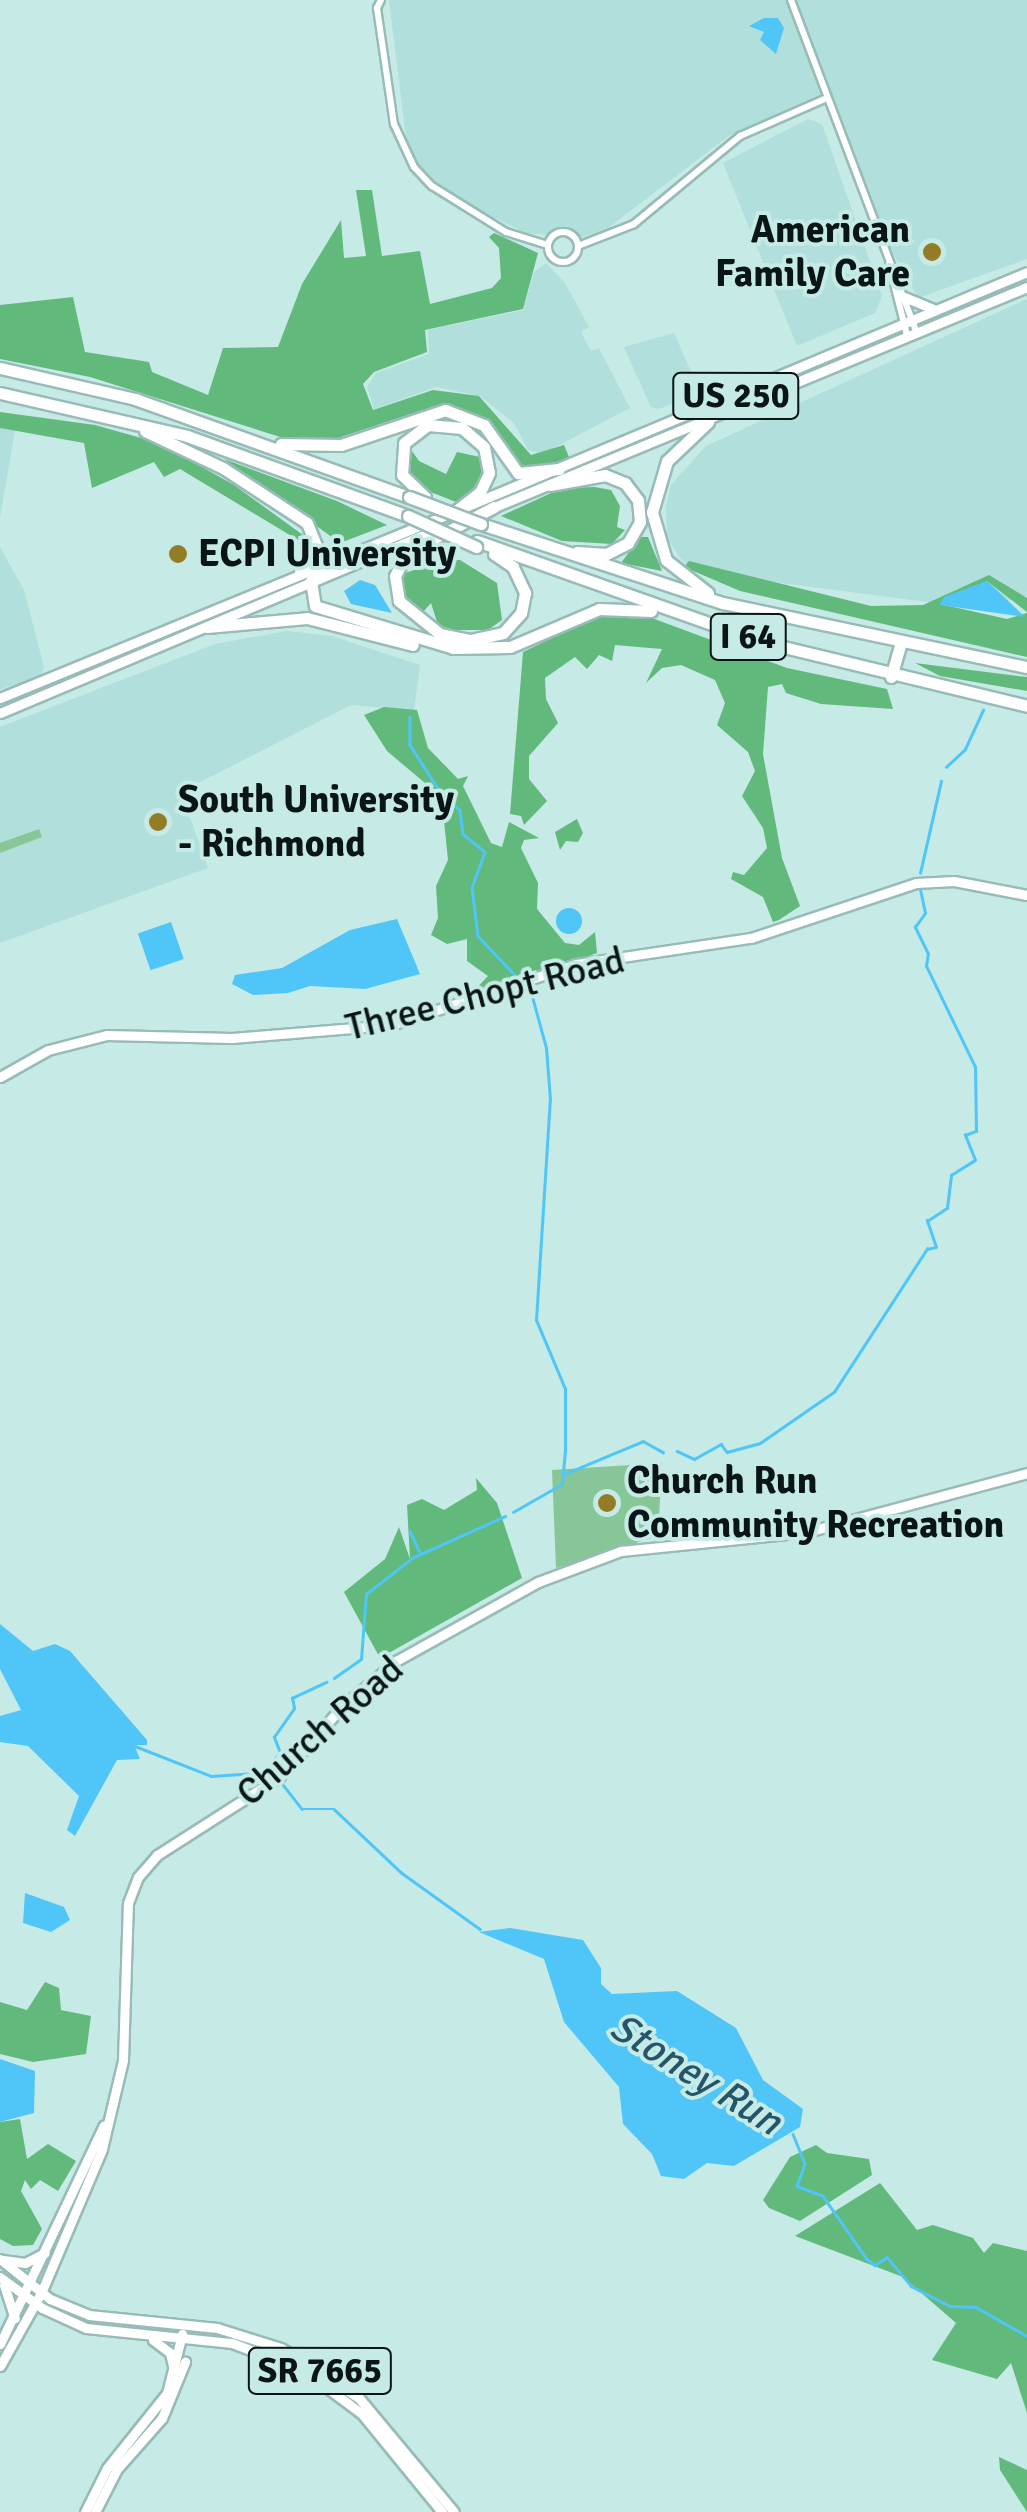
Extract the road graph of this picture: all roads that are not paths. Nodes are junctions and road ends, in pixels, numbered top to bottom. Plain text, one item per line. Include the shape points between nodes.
1 (381, 0) edge
2 (791, 0) edge
3 (827, 98) junction
4 (548, 245) junction
5 (578, 246) junction
6 (889, 264) junction
7 (1027, 272) edge
8 (1027, 287) edge
9 (904, 297) junction
10 (935, 310) junction
11 (908, 321) junction
12 (911, 333) junction
13 (0, 368) edge
14 (0, 393) edge
15 (74, 406) junction
16 (708, 422) junction
17 (224, 429) junction
18 (560, 469) junction
19 (550, 484) junction
20 (494, 507) junction
21 (456, 510) junction
22 (481, 524) junction
23 (518, 538) junction
24 (477, 544) junction
25 (338, 557) junction
26 (300, 572) junction
27 (310, 584) junction
28 (778, 618) junction
29 (207, 626) junction
30 (718, 628) junction
31 (540, 637) junction
32 (900, 645) junction
33 (1027, 666) edge
34 (891, 677) junction
35 (0, 698) edge
36 (1027, 706) edge
37 (0, 713) edge
38 (1027, 895) edge
39 (0, 1077) edge
40 (1027, 1473) edge
41 (112, 2109) junction
42 (47, 2252) junction
43 (0, 2259) edge
44 (0, 2278) edge
45 (31, 2286) junction
46 (41, 2293) junction
47 (26, 2297) junction
48 (36, 2304) junction
49 (15, 2318) junction
50 (186, 2326) junction
51 (151, 2339) junction
52 (185, 2340) junction
53 (0, 2344) edge
54 (0, 2366) edge
55 (174, 2375) junction
56 (86, 2512) edge
57 (95, 2512) edge
58 (442, 2512) edge
59 (454, 2512) edge

1 - 4 street via 394,124 414,167 432,186 506,232
2 - 3 street
3 - 5 street via 740,136 634,224
3 - 6 street
4 - 5 street via 564,232
4 - 5 street via 552,258 563,262
6 - 9 street
6 - 11 street
7 - 10 main road, US 250
8 - 12 main road, US 250
9 - 10 main road
9 - 11 street
10 - 11 main road, US 250
11 - 12 street
11 - 18 main road, US 250
12 - 16 main road, US 250
13 - 17 highway, I 64 via 89,386
14 - 15 highway, I 64
15 - 24 highway, I 64, bridge via 186,436
15 - 26 highway via 204,458 304,521 316,545
16 - 19 main road, US 250
16 - 28 highway via 662,470 653,499 655,536 666,560 692,585
17 - 18 highway via 321,448 444,410 484,425 518,473
17 - 22 highway, I 64, bridge
18 - 21 main road, US 250
19 - 20 main road, US 250
19 - 23 highway via 587,475 620,480 638,500 636,534 622,548 596,554
20 - 24 highway via 402,557 395,590 418,622 449,637 477,640 503,634 517,620 525,598 519,575
20 - 27 main road, US 250
21 - 22 highway, bridge via 480,492 490,473 484,447 462,428 428,426 404,444 402,475 425,497
21 - 25 main road, US 250
22 - 23 highway, I 64
23 - 28 highway, I 64
24 - 30 highway, I 64
25 - 26 main road, US 250
25 - 27 highway
26 - 35 main road, US 250
27 - 29 main road, US 250
27 - 31 highway via 310,599 321,610 442,646 494,650
28 - 32 highway, I 64
29 - 31 highway via 308,618 466,657 510,651
29 - 37 main road, US 250
30 - 31 highway via 614,607 582,614
30 - 34 highway, I 64
32 - 33 highway, I 64
32 - 34 highway
34 - 36 highway, I 64
38 - 39 main road, Three Chopt Road via 954,881 906,885 770,933 583,962 391,1025 232,1038 107,1035 48,1050
40 - 41 main road, Church Road via 807,1532 610,1555 493,1603 420,1645 354,1695 279,1777 164,1851 138,1877 128,1903 123,2060
41 - 42 main road, Church Road
41 - 46 main road, Church Road
42 - 43 main road via 26,2263
42 - 45 main road, Church Road
43 - 45 main road
44 - 47 main road
44 - 49 main road
45 - 46 main road
45 - 47 main road, Church Road
46 - 48 main road, Church Road
46 - 50 main road via 103,2319
47 - 48 main road
47 - 49 main road, Church Road
48 - 51 main road via 86,2328
48 - 54 main road, Church Road
49 - 53 main road, Church Road
50 - 52 main road
50 - 59 main road, SR 7665 via 229,2330 281,2348 342,2386 377,2416
51 - 52 main road
51 - 55 main road via 170,2353
52 - 55 main road
52 - 57 main road via 167,2409 117,2469
52 - 58 main road, SR 7665 via 258,2349 338,2394 376,2428
55 - 56 main road via 154,2414 107,2468

